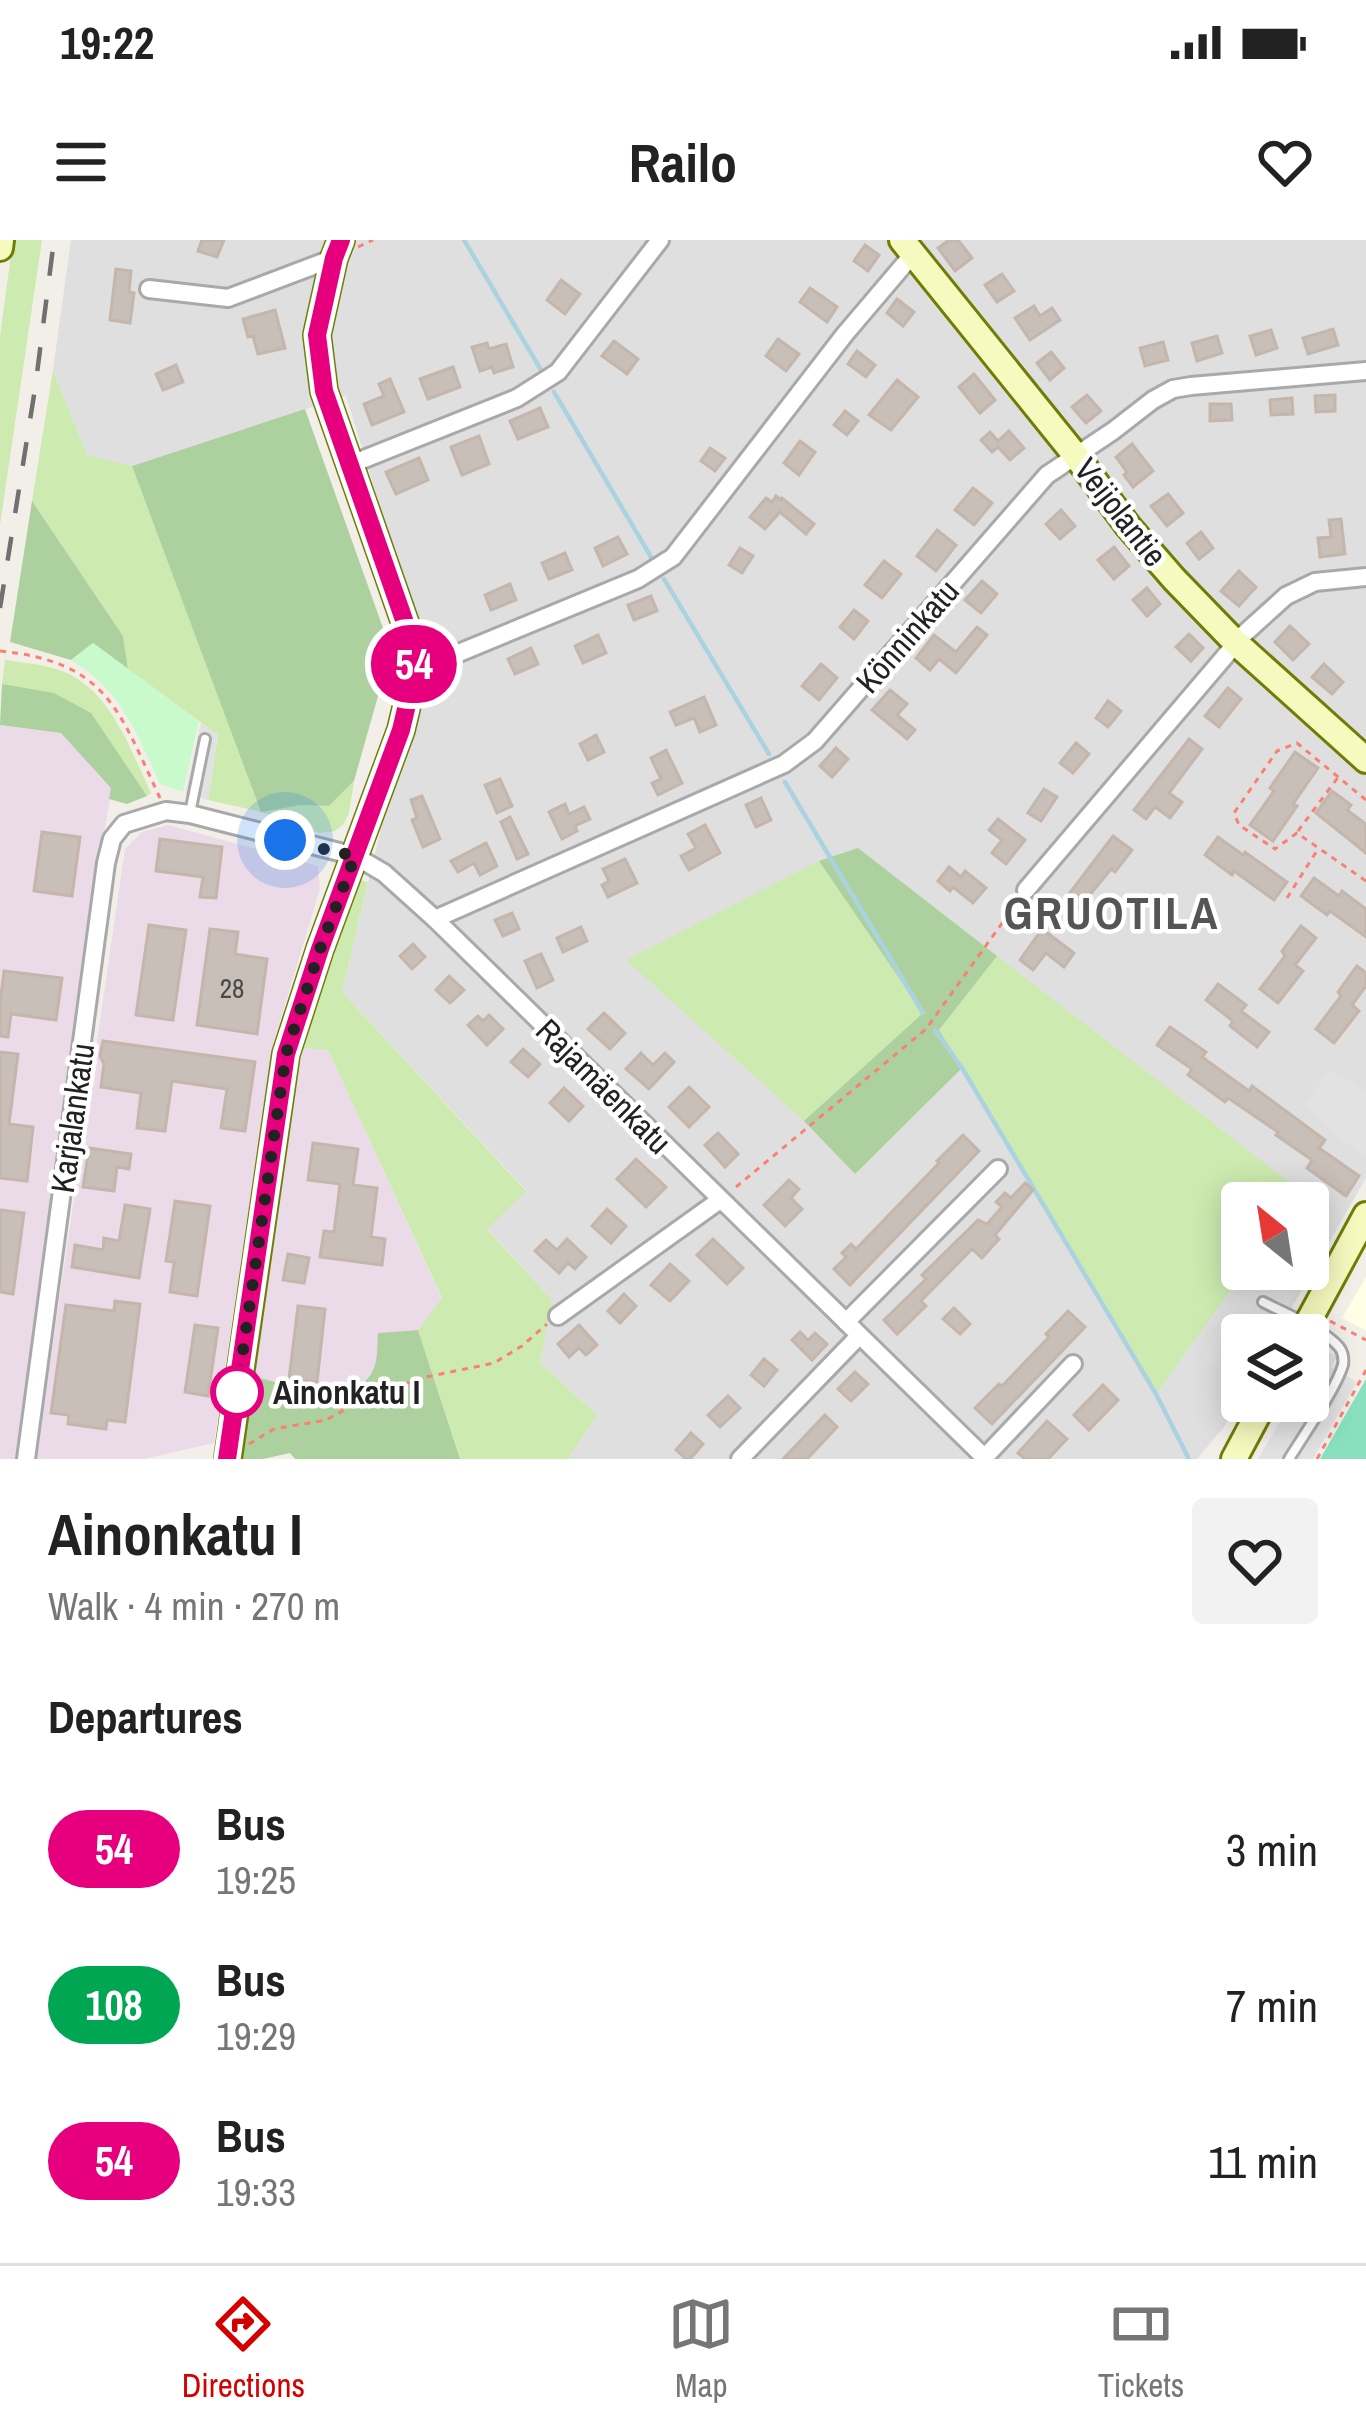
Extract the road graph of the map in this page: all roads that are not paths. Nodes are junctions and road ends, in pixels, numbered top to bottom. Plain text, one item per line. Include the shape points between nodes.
1 (660, 240) edge
2 (908, 247) edge
3 (338, 249) edge
4 (149, 289) dead end
5 (1366, 371) edge
6 (1076, 456) junction
7 (349, 465) junction
8 (1366, 577) edge
9 (1235, 642) junction
10 (415, 671) junction
11 (205, 739) dead end
12 (1366, 760) edge
13 (166, 811) joint
14 (190, 814) junction
15 (355, 856) junction
16 (1026, 890) road end
17 (435, 919) junction
18 (998, 1169) dead end
19 (720, 1200) junction
20 (1366, 1215) edge
21 (1263, 1302) dead end
22 (1287, 1314) edge
23 (1312, 1314) edge
24 (558, 1316) road end
25 (853, 1329) junction
26 (1329, 1340) edge
27 (1073, 1364) dead end
28 (1329, 1389) edge
29 (1254, 1422) edge
30 (1310, 1422) edge
31 (223, 1458) edge
32 (985, 1458) edge
33 (26, 1459) edge
34 (740, 1459) edge
35 (1234, 1459) edge
36 (1289, 1459) edge

1 - 7 street via 547,381
2 - 6 street, Veijolantie
2 - 10 street via 673,557
3 - 4 street via 228,298
3 - 7 street via 317,335 324,391
5 - 6 street, Könninkatu via 1173,389
6 - 9 street, Veijolantie
6 - 17 street, Könninkatu via 1046,475 815,741 784,764
7 - 10 street
8 - 9 street via 1315,582 1286,596
9 - 12 street, Veijolantie
9 - 16 street
10 - 15 street
11 - 14 lane
13 - 14 street, Rajamäenkatu
13 - 33 street, Karjalankatu via 124,824 106,863
14 - 15 street, Rajamäenkatu
15 - 17 street, Rajamäenkatu
15 - 31 street via 286,1054
17 - 19 street, Rajamäenkatu
18 - 25 street
19 - 24 street
19 - 25 street, Rajamäenkatu
20 - 23 street
21 - 22 lane
25 - 32 street, Rajamäenkatu
25 - 34 street
26 - 28 lane via 1343,1364
27 - 32 street
29 - 35 street
30 - 36 lane

